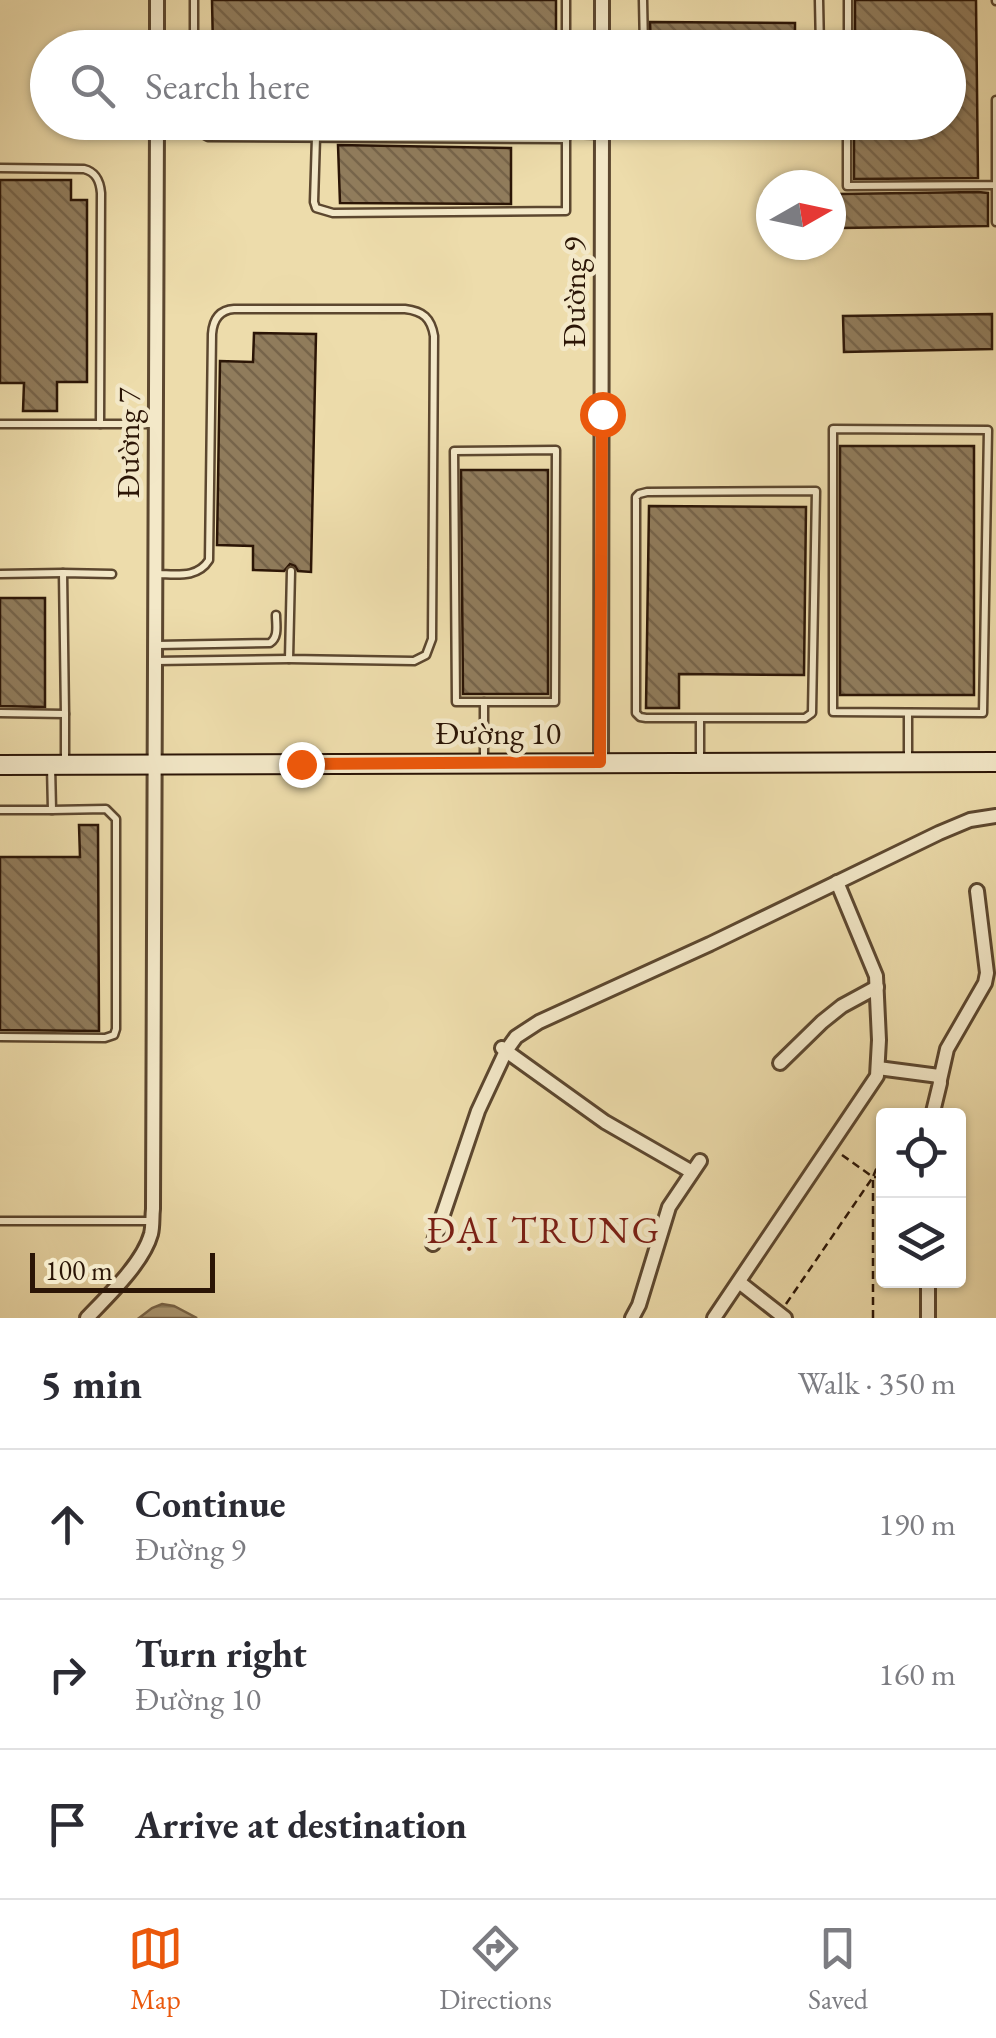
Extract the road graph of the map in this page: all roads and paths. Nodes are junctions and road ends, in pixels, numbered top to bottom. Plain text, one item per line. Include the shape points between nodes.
1 (157, 0) edge
2 (194, 0) edge
3 (566, 0) edge
4 (602, 0) edge
5 (644, 0) edge
6 (820, 0) edge
7 (848, 0) edge
8 (157, 30) edge
9 (194, 30) edge
10 (566, 30) edge
11 (602, 30) edge
12 (644, 30) edge
13 (820, 30) edge
14 (848, 30) edge
15 (996, 100) edge
16 (157, 140) edge
17 (316, 140) edge
18 (566, 140) edge
19 (602, 140) edge
20 (847, 140) edge
21 (0, 168) edge
22 (996, 185) edge
23 (996, 222) edge
24 (0, 424) edge
25 (100, 424) junction
26 (156, 424) junction
27 (986, 548) junction
28 (996, 548) edge
29 (291, 571) dead end
30 (63, 573) junction
31 (0, 574) edge
32 (112, 574) dead end
33 (155, 574) junction
34 (276, 614) dead end
35 (155, 645) junction
36 (289, 659) junction
37 (155, 662) junction
38 (484, 702) junction
39 (908, 712) junction
40 (0, 713) edge
41 (64, 714) junction
42 (700, 718) junction
43 (600, 762) junction
44 (700, 762) junction
45 (908, 762) junction
46 (996, 762) edge
47 (484, 763) junction
48 (0, 764) edge
49 (155, 764) junction
50 (58, 765) junction
51 (0, 810) edge
52 (52, 810) junction
53 (996, 816) edge
54 (837, 882) junction
55 (978, 892) dead end
56 (878, 986) junction
57 (0, 1038) edge
58 (503, 1049) junction
59 (780, 1064) dead end
60 (878, 1068) junction
61 (940, 1080) junction
62 (934, 1108) edge
63 (840, 1154) dead end
64 (876, 1170) edge
65 (873, 1178) junction
66 (876, 1178) edge
67 (152, 1221) junction
68 (0, 1222) edge
69 (434, 1244) dead end
70 (739, 1282) junction
71 (928, 1288) edge
72 (785, 1311) edge
73 (87, 1318) edge
74 (632, 1318) edge
75 (714, 1318) edge
76 (873, 1318) edge
77 (928, 1318) edge

1 - 8 street
2 - 9 lane
3 - 10 lane
4 - 11 street
5 - 12 lane
6 - 13 lane
7 - 14 lane
15 - 22 lane
16 - 26 street, Đường 7
17 - 18 lane via 314,202 334,213 566,210
19 - 43 street, Đường 9
20 - 22 lane via 847,186
21 - 25 lane via 84,168 98,180
22 - 23 lane
24 - 25 lane
25 - 26 lane
26 - 33 street, Đường 7
27 - 28 lane
27 - 39 lane via 983,713
27 - 39 lane via 988,430 833,430 832,712
29 - 36 lane
30 - 31 lane
30 - 32 lane
30 - 41 lane
33 - 35 street, Đường 7
33 - 36 lane via 194,574 209,560 212,334 218,316 234,309 423,313 434,336 430,648 414,661
34 - 35 lane via 270,643
35 - 37 street, Đường 7
36 - 37 lane
37 - 49 street, Đường 7
38 - 38 lane via 556,702 556,450 454,451 456,702
38 - 47 lane
39 - 45 lane
40 - 41 lane
41 - 50 lane
42 - 42 lane via 646,718 636,712 636,497 816,490 812,714
42 - 44 lane
43 - 44 street, Đường 10
43 - 47 street, Đường 10
44 - 45 street, Đường 10
45 - 46 street, Đường 10
47 - 49 street, Đường 10
48 - 50 street, Đường 10
49 - 50 street, Đường 10
49 - 67 street, Đường 7
50 - 52 lane
51 - 52 lane
52 - 57 lane via 106,809 116,819 116,1030 106,1038
53 - 54 street via 954,826
54 - 56 street
54 - 58 street via 540,1022
55 - 61 street via 985,984 947,1050
56 - 59 street via 832,1014
56 - 60 street
58 - 69 street
58 - 74 street via 606,1122 696,1166 670,1208
60 - 61 street
60 - 70 street
61 - 62 street
63 - 65 path
64 - 65 path
65 - 66 path
65 - 72 path
65 - 76 path
67 - 68 lane
67 - 73 street via 124,1278
70 - 72 street
70 - 75 street
71 - 77 street

